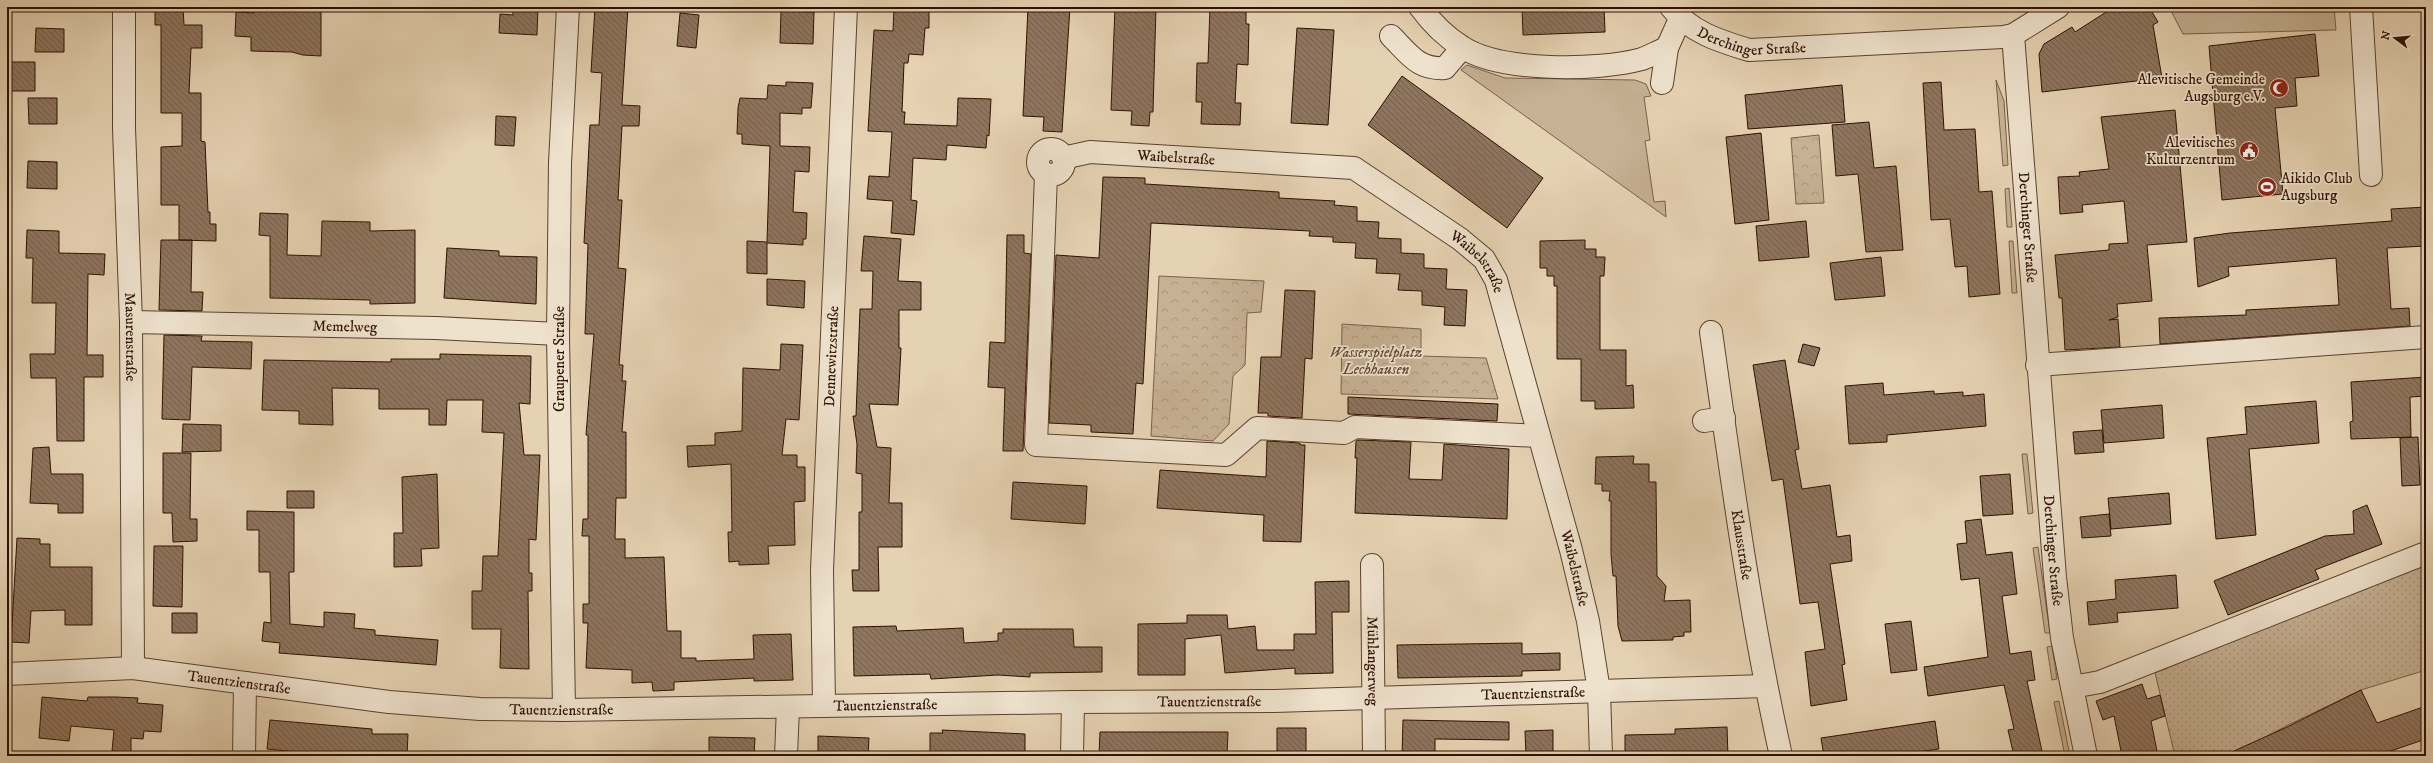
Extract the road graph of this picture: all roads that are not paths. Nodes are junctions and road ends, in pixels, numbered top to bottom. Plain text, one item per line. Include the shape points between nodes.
1 (124, 7) edge
2 (568, 7) edge
3 (846, 7) edge
4 (1420, 7) edge
5 (2058, 7) edge
6 (2361, 7) edge
7 (1676, 13) edge
8 (2013, 35) junction
9 (1391, 36) dead end
10 (1462, 48) junction
11 (1667, 48) junction
12 (1662, 83) dead end
13 (2371, 175) dead end
14 (131, 322) junction
15 (1711, 332) dead end
16 (558, 334) junction
17 (2426, 337) edge
18 (2037, 365) junction
19 (1539, 436) junction
20 (2426, 553) edge
21 (1372, 565) dead end
22 (133, 668) junction
23 (7, 674) edge
24 (244, 683) junction
25 (1766, 686) junction
26 (2072, 687) junction
27 (1599, 691) junction
28 (1374, 699) junction
29 (1073, 702) junction
30 (824, 706) junction
31 (788, 707) junction
32 (564, 710) junction
33 (244, 756) edge
34 (786, 756) edge
35 (1072, 756) edge
36 (1374, 756) edge
37 (1601, 756) edge
38 (1781, 756) edge
39 (2086, 756) edge

1 - 14 street, Masurenstraße via 124,128
2 - 16 street, Graupener Straße via 560,163
3 - 30 street, Dennewitzstraße via 822,570
4 - 10 street
5 - 8 street
6 - 13 street
7 - 8 street, Derchinger Straße via 1725,43 1749,50
7 - 11 street, Derchinger Straße
8 - 18 street, Derchinger Straße
9 - 10 street via 1418,63 1431,69 1445,68
10 - 11 street via 1489,59 1530,67 1619,63 1642,59
11 - 12 street
14 - 16 street, Memelweg via 436,328
14 - 22 street, Masurenstraße
15 - 25 street, Klausstraße via 1714,420
16 - 32 street, Graupener Straße
17 - 18 street
18 - 26 street, Derchinger Straße via 2055,577 2062,638
19 - 19 street, Waibelstraße via 1496,280 1484,259 1460,239 1354,168 1090,152 1063,158 1061,170 1054,174 1046,174 1036,445 1226,455 1257,428 1344,433 1355,427
19 - 27 street, Waibelstraße via 1588,621
20 - 26 street via 2100,682
21 - 28 street, Mühlangerweg
22 - 23 street, Tauentzienstraße
22 - 24 street, Tauentzienstraße
24 - 32 street, Tauentzienstraße via 390,702 480,709
24 - 33 street
25 - 27 street, Tauentzienstraße
25 - 38 street, Klausstraße
26 - 39 street, Derchinger Straße
27 - 28 street, Tauentzienstraße
27 - 37 street
28 - 29 street, Tauentzienstraße via 1195,703
28 - 36 street, Mühlangerweg
29 - 30 street, Tauentzienstraße
29 - 35 street
30 - 31 street, Tauentzienstraße
31 - 32 street, Tauentzienstraße
31 - 34 street

